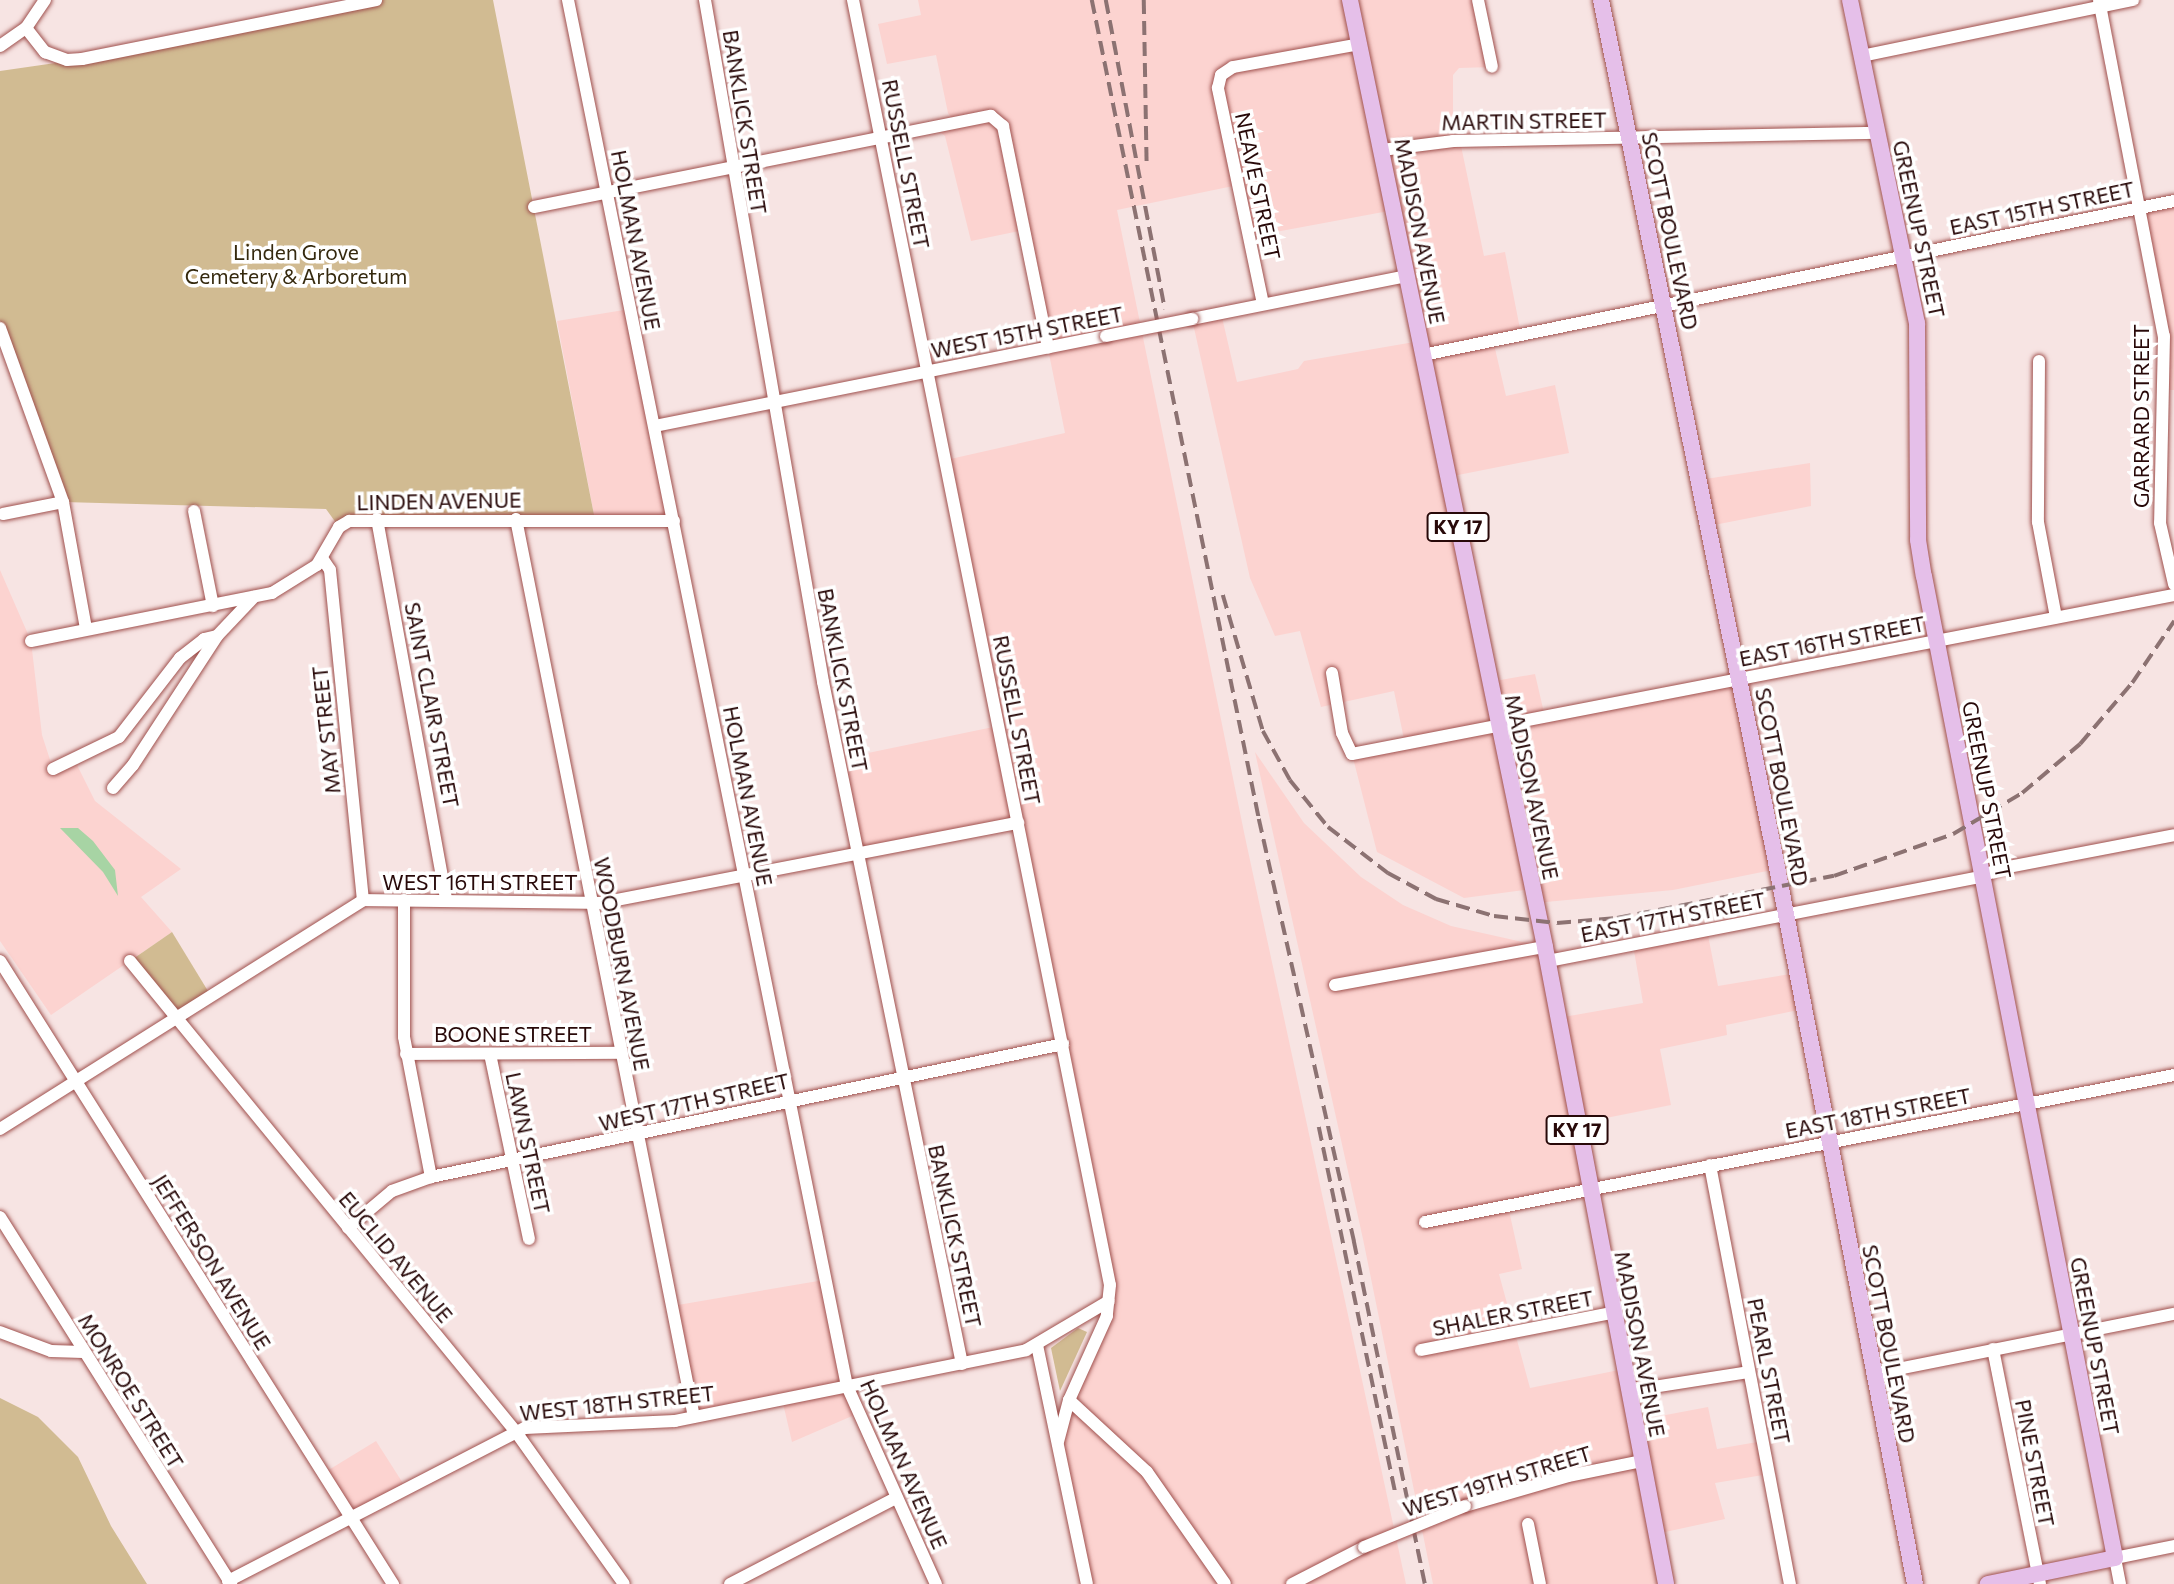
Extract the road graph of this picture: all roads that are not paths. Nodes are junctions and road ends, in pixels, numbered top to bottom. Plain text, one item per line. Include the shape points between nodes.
1 (45, 0) edge
2 (376, 0) edge
3 (568, 0) edge
4 (705, 0) edge
5 (853, 0) edge
6 (1350, 0) edge
7 (1478, 0) edge
8 (1601, 0) edge
9 (1850, 0) edge
10 (2133, 0) edge
11 (2100, 3) edge
12 (322, 5) edge
13 (26, 28) junction
14 (1359, 44) junction
15 (0, 46) edge
16 (1862, 56) junction
17 (1492, 68) dead end
18 (1878, 133) junction
19 (1630, 138) junction
20 (881, 140) junction
21 (1382, 150) junction
22 (733, 167) junction
23 (607, 192) junction
24 (2174, 201) edge
25 (534, 207) dead end
26 (2140, 208) junction
27 (1903, 257) junction
28 (1408, 276) junction
29 (1263, 304) junction
30 (1664, 305) junction
31 (0, 328) edge
32 (1048, 347) junction
33 (1423, 355) junction
34 (2039, 361) dead end
35 (928, 371) junction
36 (774, 403) junction
37 (655, 426) junction
38 (2168, 431) edge
39 (63, 502) junction
40 (194, 511) dead end
41 (3, 514) dead end
42 (377, 519) junction
43 (516, 519) junction
44 (674, 522) junction
45 (322, 558) junction
46 (2174, 584) edge
47 (2174, 595) edge
48 (254, 597) junction
49 (212, 606) junction
50 (2056, 618) junction
51 (86, 629) junction
52 (216, 636) junction
53 (1936, 640) junction
54 (31, 641) dead end
55 (1332, 673) dead end
56 (1740, 679) junction
57 (1497, 726) junction
58 (53, 769) dead end
59 (113, 788) dead end
60 (1018, 823) junction
61 (2174, 835) edge
62 (858, 853) junction
63 (744, 876) junction
64 (1983, 877) junction
65 (404, 900) junction
66 (446, 900) junction
67 (363, 901) junction
68 (590, 902) junction
69 (1785, 915) junction
70 (1546, 954) junction
71 (0, 961) edge
72 (130, 961) dead end
73 (1335, 985) dead end
74 (176, 1018) junction
75 (1063, 1044) junction
76 (620, 1053) junction
77 (406, 1054) junction
78 (490, 1054) junction
79 (2174, 1075) edge
80 (902, 1076) junction
81 (78, 1079) junction
82 (788, 1099) junction
83 (2026, 1104) junction
84 (0, 1129) edge
85 (638, 1136) junction
86 (1828, 1142) junction
87 (511, 1162) junction
88 (1710, 1165) junction
89 (431, 1177) junction
90 (1589, 1190) junction
91 (0, 1217) edge
92 (1425, 1222) dead end
93 (348, 1228) junction
94 (529, 1239) dead end
95 (1110, 1301) junction
96 (1612, 1313) junction
97 (2174, 1314) edge
98 (0, 1332) edge
99 (2071, 1334) junction
100 (1037, 1345) junction
101 (1993, 1349) junction
102 (1421, 1350) dead end
103 (83, 1352) junction
104 (962, 1364) junction
105 (1749, 1372) junction
106 (1873, 1374) junction
107 (847, 1386) junction
108 (1628, 1391) junction
109 (1069, 1400) junction
110 (694, 1417) junction
111 (516, 1432) junction
112 (1058, 1442) junction
113 (1642, 1461) junction
114 (896, 1498) junction
115 (349, 1516) junction
116 (1528, 1524) dead end
117 (2174, 1546) edge
118 (2115, 1558) junction
119 (2039, 1579) edge
120 (230, 1582) edge
121 (393, 1584) edge
122 (624, 1584) edge
123 (730, 1584) edge
124 (936, 1584) edge
125 (1087, 1584) edge
126 (1225, 1584) edge
127 (1292, 1584) edge
128 (1540, 1584) edge
129 (1666, 1584) edge
130 (1790, 1584) edge
131 (1915, 1584) edge
132 (1988, 1584) edge
133 (2120, 1584) edge

1 - 13 street
2 - 12 street
3 - 23 street, HOLMAN AVENUE
4 - 22 street, BANKLICK STREET
5 - 20 street, RUSSELL STREET
6 - 14 main road, MADISON AVENUE / KY 17
7 - 17 street
8 - 19 main road, SCOTT BOULEVARD
9 - 16 main road, GREENUP STREET
10 - 11 street
11 - 16 street
11 - 26 street, GARRARD STREET
12 - 13 street via 82,59 67,60 46,52
13 - 15 street
14 - 21 main road, MADISON AVENUE / KY 17
14 - 29 street, NEAVE STREET via 1233,67 1221,75 1218,88
16 - 18 main road, GREENUP STREET
18 - 19 street, MARTIN STREET
18 - 27 main road, GREENUP STREET
19 - 21 street, MARTIN STREET via 1453,141
19 - 30 main road, SCOTT BOULEVARD
20 - 22 street
20 - 32 street via 997,118 1003,126
20 - 35 street, RUSSELL STREET
21 - 28 main road, MADISON AVENUE / KY 17
22 - 23 street
22 - 36 street, BANKLICK STREET
23 - 25 street
23 - 37 street, HOLMAN AVENUE
24 - 26 street, EAST 15TH STREET
26 - 27 street, EAST 15TH STREET
26 - 38 street, GARRARD STREET via 2164,336
27 - 30 street, EAST 15TH STREET
27 - 53 main road, GREENUP STREET via 1920,344 1919,540
28 - 29 street, WEST 15TH STREET
28 - 33 main road, MADISON AVENUE / KY 17
29 - 32 street, WEST 15TH STREET, bridge
30 - 33 street, EAST 15TH STREET
30 - 56 main road, SCOTT BOULEVARD
31 - 39 street
32 - 35 street, WEST 15TH STREET
33 - 57 main road, MADISON AVENUE / KY 17
34 - 50 street via 2038,522
35 - 36 street, WEST 15TH STREET
35 - 60 street, RUSSELL STREET
36 - 37 street, WEST 15TH STREET
36 - 62 street, BANKLICK STREET
37 - 44 street, HOLMAN AVENUE
38 - 46 street, GARRARD STREET via 2160,523
39 - 41 street
39 - 51 street
40 - 49 street
42 - 43 street, LINDEN AVENUE
42 - 45 street, LINDEN AVENUE via 349,521 339,527
42 - 66 street, SAINT CLAIR STREET
43 - 44 street, LINDEN AVENUE
43 - 68 street, WOODBURN AVENUE
44 - 63 street, HOLMAN AVENUE
45 - 48 street, LINDEN AVENUE via 272,593
45 - 67 street, MAY STREET via 330,570
47 - 50 street, EAST 16TH STREET
48 - 49 street, LINDEN AVENUE
48 - 52 street
49 - 51 street, LINDEN AVENUE
50 - 53 street, EAST 16TH STREET
51 - 54 street, LINDEN AVENUE
52 - 58 street via 180,657 119,737
52 - 59 street via 133,765
53 - 56 street, EAST 16TH STREET
53 - 64 main road, GREENUP STREET
55 - 57 street via 1342,733 1352,754
56 - 57 street, EAST 16TH STREET
56 - 69 main road, SCOTT BOULEVARD
57 - 70 main road, MADISON AVENUE / KY 17
60 - 62 street, WEST 16TH STREET
60 - 75 street, RUSSELL STREET
61 - 64 street, EAST 17TH STREET via 1998,869
62 - 63 street, WEST 16TH STREET
62 - 80 street, BANKLICK STREET
63 - 68 street, WEST 16TH STREET
63 - 82 street, HOLMAN AVENUE
64 - 69 street, EAST 17TH STREET
64 - 83 main road, GREENUP STREET
65 - 66 street, WEST 16TH STREET
65 - 67 street, WEST 16TH STREET
65 - 77 street
66 - 68 street, WEST 16TH STREET
67 - 74 street, WEST 16TH STREET
68 - 76 street, WOODBURN AVENUE
69 - 70 street, EAST 17TH STREET
69 - 86 main road, SCOTT BOULEVARD
70 - 73 street
70 - 90 main road, MADISON AVENUE / KY 17
71 - 81 street, JEFFERSON AVENUE
72 - 74 street, EUCLID AVENUE
74 - 81 street, WEST 16TH STREET
74 - 93 street, EUCLID AVENUE
75 - 80 street, WEST 17TH STREET
75 - 95 street, RUSSELL STREET via 1105,1252
76 - 78 street, BOONE STREET
76 - 85 street, WOODBURN AVENUE
77 - 78 street, BOONE STREET
77 - 89 street
78 - 87 street, LAWN STREET
79 - 83 street, EAST 18TH STREET
80 - 82 street, WEST 17TH STREET
80 - 104 street, BANKLICK STREET
81 - 84 street, WEST 16TH STREET
81 - 115 street, JEFFERSON AVENUE
82 - 85 street, WEST 17TH STREET
82 - 107 street, HOLMAN AVENUE
83 - 86 street, EAST 18TH STREET
83 - 99 main road, GREENUP STREET
85 - 87 street, WEST 17TH STREET
85 - 110 street, WOODBURN AVENUE
86 - 88 street, EAST 18TH STREET
86 - 106 main road, SCOTT BOULEVARD
87 - 89 street, WEST 17TH STREET
87 - 94 street, LAWN STREET
88 - 90 street, EAST 18TH STREET
88 - 105 street, PEARL STREET
89 - 93 street, WEST 17TH STREET via 392,1191
90 - 92 street
90 - 96 main road, MADISON AVENUE / KY 17
91 - 103 street, MONROE STREET
93 - 111 street, EUCLID AVENUE
95 - 100 street, WEST 18TH STREET
95 - 109 street, RUSSELL STREET
96 - 102 street, SHALER STREET
96 - 108 main road, MADISON AVENUE / KY 17
97 - 99 street
98 - 103 street via 51,1351
99 - 101 street
99 - 118 main road, GREENUP STREET
100 - 104 street, WEST 18TH STREET
100 - 112 street, RUSSELL STREET
101 - 106 street
101 - 119 street, PINE STREET
103 - 120 street, MONROE STREET
104 - 107 street, WEST 18TH STREET
105 - 108 street
105 - 130 street, PEARL STREET
106 - 131 main road, SCOTT BOULEVARD
107 - 110 street, WEST 18TH STREET
107 - 114 street, HOLMAN AVENUE
108 - 113 main road, MADISON AVENUE / KY 17
109 - 112 street, RUSSELL STREET
109 - 126 street via 1147,1472
110 - 111 street, WEST 18TH STREET
111 - 115 street, WEST 18TH STREET
111 - 122 street, EUCLID AVENUE
112 - 125 street, RUSSELL STREET
113 - 127 street, WEST 19TH STREET, bridge via 1568,1476 1465,1506 1364,1547
113 - 129 main road, MADISON AVENUE / KY 17
114 - 123 street
114 - 124 street, HOLMAN AVENUE
115 - 120 street, WEST 18TH STREET
115 - 121 street, JEFFERSON AVENUE
116 - 128 street
117 - 118 street
118 - 119 main road
118 - 133 street, GREENUP STREET
119 - 132 main road

